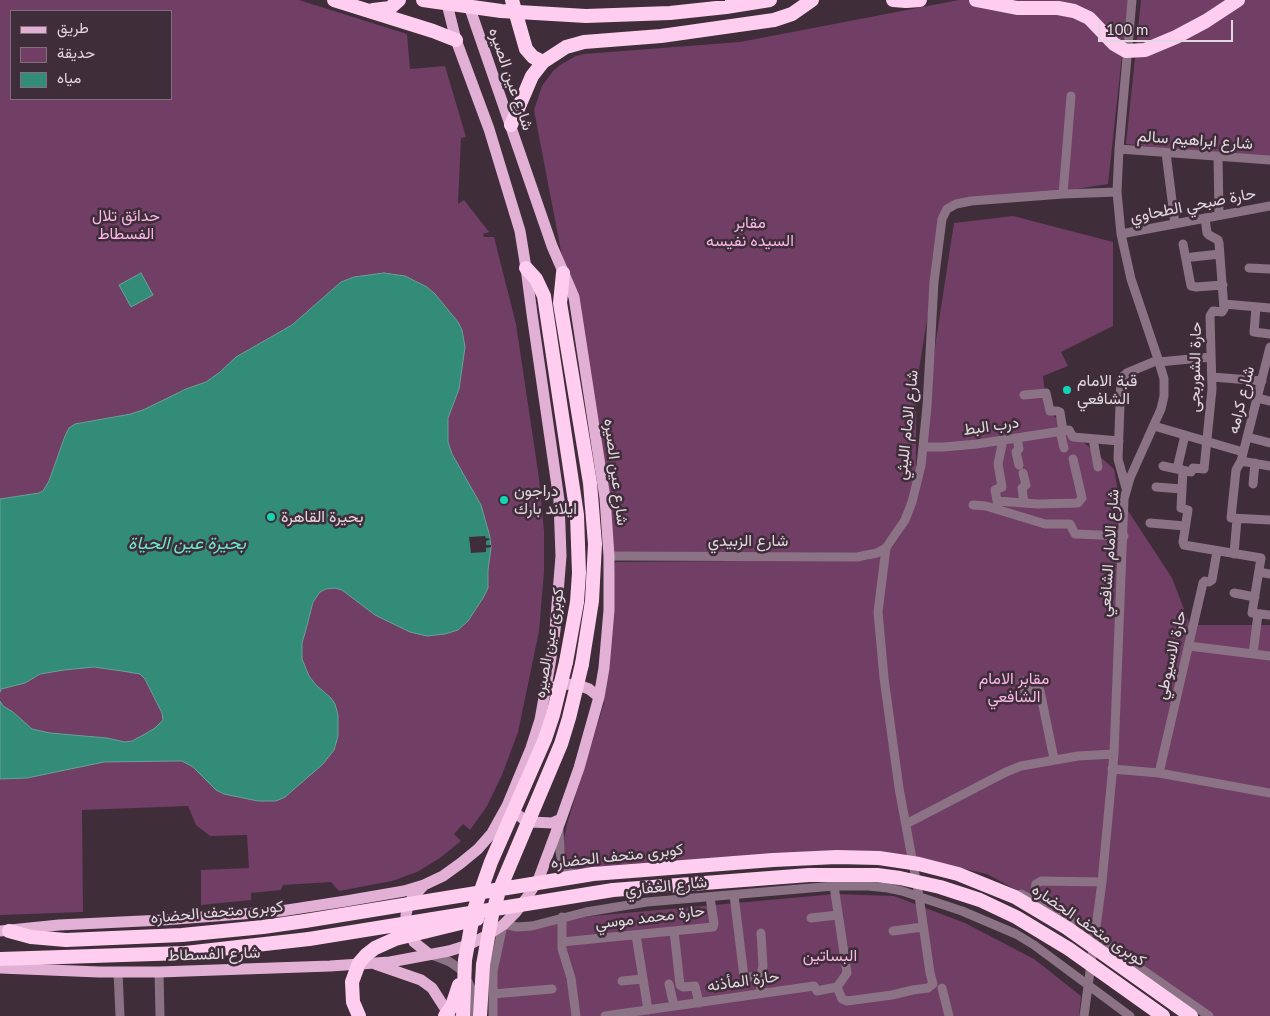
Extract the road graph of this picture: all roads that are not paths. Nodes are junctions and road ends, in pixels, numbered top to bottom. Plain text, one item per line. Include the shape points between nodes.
1 (334, 0) edge
2 (399, 0) edge
3 (423, 0) edge
4 (446, 0) edge
5 (467, 0) edge
6 (512, 0) edge
7 (770, 0) edge
8 (812, 0) edge
9 (893, 0) edge
10 (920, 0) edge
11 (976, 0) edge
12 (1132, 0) edge
13 (1238, 0) edge
14 (367, 11) junction
15 (456, 40) junction
16 (1126, 51) junction
17 (543, 62) junction
18 (1071, 96) dead end
19 (510, 125) junction
20 (1119, 149) junction
21 (1166, 153) junction
22 (1218, 156) junction
23 (1270, 160) edge
24 (1117, 192) junction
25 (1063, 194) junction
26 (1270, 206) edge
27 (1219, 215) junction
28 (1205, 218) junction
29 (1175, 224) junction
30 (1121, 234) junction
31 (1183, 244) dead end
32 (1220, 254) junction
33 (1192, 257) dead end
34 (526, 268) junction
35 (1248, 268) dead end
36 (1270, 269) edge
37 (564, 272) junction
38 (1223, 286) junction
39 (1224, 304) junction
40 (1256, 307) junction
41 (1270, 308) edge
42 (1270, 334) edge
43 (1270, 348) edge
44 (1212, 357) junction
45 (1159, 361) junction
46 (1212, 377) junction
47 (1262, 381) junction
48 (1024, 395) dead end
49 (1257, 398) junction
50 (1270, 401) edge
51 (1154, 426) junction
52 (1062, 431) junction
53 (1186, 435) junction
54 (1247, 437) junction
55 (1017, 438) junction
56 (1093, 439) junction
57 (1003, 440) junction
58 (1119, 441) junction
59 (1207, 442) junction
60 (1270, 443) edge
61 (923, 447) junction
62 (1064, 448) dead end
63 (1242, 456) junction
64 (1073, 459) dead end
65 (1255, 463) junction
66 (1163, 466) dead end
67 (1270, 466) edge
68 (1098, 468) dead end
69 (1180, 470) junction
70 (1253, 484) dead end
71 (1156, 487) dead end
72 (1182, 488) junction
73 (1127, 489) junction
74 (1024, 503) junction
75 (973, 505) dead end
76 (998, 505) junction
77 (1237, 519) junction
78 (1270, 520) edge
79 (1150, 523) dead end
80 (1185, 526) junction
81 (1124, 536) junction
82 (886, 548) junction
83 (1217, 551) junction
84 (1234, 554) junction
85 (609, 556) junction
86 (1258, 572) junction
87 (1270, 574) edge
88 (1234, 593) dead end
89 (1255, 597) junction
90 (1258, 614) junction
91 (1270, 615) edge
92 (1189, 646) junction
93 (1252, 654) junction
94 (1270, 656) edge
95 (1022, 681) dead end
96 (545, 693) junction
97 (599, 697) junction
98 (1114, 754) junction
99 (1054, 759) junction
100 (1112, 769) junction
101 (1159, 773) junction
102 (1270, 793) edge
103 (507, 806) junction
104 (560, 823) junction
105 (906, 824) junction
106 (912, 859) junction
107 (1102, 882) junction
108 (424, 885) junction
109 (834, 886) junction
110 (734, 895) junction
111 (919, 896) junction
112 (710, 897) junction
113 (1032, 899) junction
114 (510, 906) junction
115 (838, 915) junction
116 (562, 917) junction
117 (811, 918) dead end
118 (503, 925) junction
119 (923, 927) junction
120 (893, 930) dead end
121 (4, 931) edge
122 (674, 931) junction
123 (761, 933) dead end
124 (636, 935) junction
125 (1095, 937) junction
126 (562, 946) junction
127 (429, 954) junction
128 (0, 959) edge
129 (465, 960) junction
130 (376, 964) junction
131 (0, 968) edge
132 (118, 972) junction
133 (159, 972) junction
134 (758, 978) junction
135 (642, 979) junction
136 (622, 981) dead end
137 (670, 984) dead end
138 (1088, 985) junction
139 (837, 987) junction
140 (941, 987) junction
141 (552, 989) dead end
142 (762, 993) junction
143 (493, 994) junction
144 (698, 1002) junction
145 (674, 1006) junction
146 (648, 1010) junction
147 (120, 1016) edge
148 (160, 1016) edge
149 (359, 1016) edge
150 (446, 1016) edge
151 (450, 1016) edge
152 (464, 1016) edge
153 (471, 1016) edge
154 (480, 1016) edge
155 (493, 1016) edge
156 (576, 1016) edge
157 (605, 1016) edge
158 (949, 1016) edge
159 (1084, 1016) edge
160 (1130, 1016) edge
161 (1163, 1016) edge
162 (1191, 1016) edge
163 (1209, 1016) edge

1 - 14 highway
2 - 14 highway via 390,8
3 - 7 highway, bridge via 501,11 586,16 670,13
4 - 15 main road
5 - 19 main road, شارع عين الصيره
6 - 17 highway via 526,49
8 - 17 highway via 792,14 774,20 661,36 584,42 566,47
9 - 10 highway
11 - 16 highway via 1017,8 1074,11 1089,18 1114,44
12 - 16 street, شارع الامام الشافعي
13 - 16 highway via 1176,37 1145,50
14 - 15 highway
15 - 34 main road via 510,197
16 - 20 street, شارع الامام الشافعي
17 - 19 highway via 528,84
18 - 25 street
19 - 37 main road, شارع عين الصيره
20 - 21 street, شارع ابراهيم سالم
20 - 24 street, شارع الامام الشافعي
21 - 22 street, شارع ابراهيم سالم
21 - 29 street
22 - 23 street, شارع ابراهيم سالم
22 - 27 street
24 - 25 street, شارع الامام الليثي
24 - 30 street, شارع الامام الشافعي
25 - 61 street, شارع الامام الليثي via 956,204 942,219 934,282
26 - 27 street, حارة صبحي الطحاوي
27 - 28 street, حارة صبحي الطحاوي
28 - 29 street, حارة صبحي الطحاوي
28 - 32 street via 1209,236 1218,240
29 - 30 street, حارة صبحي الطحاوي
30 - 45 street, شارع الامام الشافعي via 1130,279
31 - 38 street via 1191,286
32 - 33 street
32 - 38 street
34 - 96 main road via 559,500 561,556 555,630
34 - 129 highway, كوبرى عين الصيره, bridge via 544,296 573,486 579,546 577,602 553,715 482,886
35 - 36 street
37 - 85 main road, شارع عين الصيره via 574,297 605,498
37 - 154 highway, كوبرى عين الصيره, bridge via 560,303 593,509 592,601 582,664 561,744 505,876 492,915 483,965
38 - 39 street
39 - 40 street
39 - 44 street, حارة الشوربجى via 1224,310 1213,311 1210,316
40 - 41 street
40 - 42 street via 1254,332
43 - 47 street, شارع كرامه
44 - 45 street
44 - 46 street, حارة الشوربجى
45 - 51 street, شارع الامام الشافعي via 1164,396
45 - 58 street via 1121,378
46 - 47 street
46 - 59 street, حارة الشوربجى
47 - 49 street, شارع كرامه
48 - 52 street, درب البط via 1046,393 1050,411 1060,412
49 - 50 street
49 - 54 street, شارع كرامه
51 - 53 street
51 - 73 street, شارع الامام الشافعي
52 - 55 street, درب البط
52 - 56 street, درب البط via 1070,430 1073,437
52 - 62 street
53 - 59 street
53 - 69 street
54 - 60 street
54 - 63 street, شارع كرامه
55 - 57 street, درب البط
55 - 74 street via 1019,449 1016,452 1026,485 1022,488
56 - 58 street, درب البط
56 - 68 street
57 - 61 street, درب البط
57 - 76 street via 998,464 1002,487 996,490
58 - 73 street via 1118,459
59 - 63 street
59 - 69 street, حارة الشوربجى via 1204,469
61 - 82 street, شارع الامام الليثي via 912,502 905,520
63 - 65 street
63 - 77 street, شارع كرامه via 1236,470 1231,518
64 - 74 street via 1082,498 1078,503
65 - 67 street
65 - 70 street
66 - 69 street
69 - 72 street
71 - 72 street
72 - 80 street via 1181,508 1188,510
73 - 81 street, شارع الامام الشافعي
74 - 76 street
75 - 76 street
76 - 81 street via 1045,524 1072,524 1075,534
77 - 78 street
77 - 84 street
79 - 80 street
80 - 83 street via 1184,545
81 - 98 street, شارع الامام الشافعي
82 - 85 street, شارع الزبيدي via 857,557
82 - 105 street, شارع الامام الليثي via 878,612 892,743
83 - 84 street
83 - 92 street, حارة الاسيوطي via 1212,580 1203,583
84 - 86 street via 1261,558
85 - 97 main road, شارع عين الصيره via 604,668
86 - 87 street
86 - 89 street
88 - 89 street
89 - 90 street via 1252,613
90 - 91 street
90 - 93 street
92 - 93 street
92 - 101 street, حارة الاسيوطي
93 - 94 street
95 - 99 street via 1025,691 1040,691
96 - 97 main road via 566,684 589,689
96 - 103 main road via 531,748
97 - 104 main road, شارع عين الصيره
98 - 99 street
98 - 100 street, شارع الامام الشافعي
99 - 105 street via 1006,772
100 - 101 street
100 - 107 street, شارع الامام الشافعي
101 - 102 street
103 - 104 main road via 531,822
103 - 108 main road via 492,833 478,849 443,876
104 - 106 street via 560,859 563,869 570,874 815,852 854,852
104 - 118 main road, شارع عين الصيره via 539,878
105 - 106 street, شارع الامام الليثي
106 - 111 street, شارع الامام الليثي
106 - 113 street via 969,873
107 - 113 street via 1041,880 1036,884
107 - 125 street, شارع الامام الشافعي
108 - 121 main road via 380,896 282,910
108 - 127 main road via 408,905 406,924 414,942
109 - 110 street, شارع الغفاري
109 - 111 street, شارع الغفاري via 888,888
109 - 115 street
110 - 112 street, شارع الغفاري
110 - 134 street via 744,977
111 - 119 street, شارع الامام الليثي
111 - 138 street, شارع الغفاري via 1016,934
112 - 116 street, شارع الغفاري via 624,905
112 - 122 street, حارة محمد موسي via 713,927
113 - 125 street
114 - 128 highway, كوبرى متحف الحضاره, bridge via 231,949
114 - 149 highway, bridge via 478,919 395,939 375,948 359,963 352,982 353,1002
114 - 161 highway, كوبرى متحف الحضاره, bridge via 613,890 694,883 833,874 900,878 960,893 1016,917 1063,945
115 - 117 street
115 - 139 street via 847,974
116 - 118 street, شارع الغفاري via 532,926
116 - 126 street
118 - 127 main road, شارع عين الصيره via 468,944
118 - 143 street
119 - 120 street
119 - 140 street, شارع الامام الليثي via 930,973
121 - 162 highway, كوبرى متحف الحضاره, bridge via 66,940 182,935 305,922 601,873 844,856 879,858 939,869 1015,897 1067,928
122 - 124 street, حارة محمد موسي
122 - 144 street via 680,985 695,986
123 - 134 street via 763,966
124 - 126 street, حارة محمد موسي
124 - 135 street
125 - 138 street, شارع الامام الشافعي
125 - 163 street
126 - 156 street via 571,978
127 - 130 main road, شارع الفسطاط
127 - 153 street via 460,969 471,988
129 - 150 highway, bridge via 456,996
129 - 152 highway, كوبرى عين الصيره, bridge
130 - 133 main road, شارع الفسطاط
130 - 151 main road via 421,980 432,988
131 - 132 main road, شارع الفسطاط
132 - 133 main road, شارع الفسطاط
132 - 147 street
133 - 148 street
134 - 142 street
135 - 136 street
135 - 146 street
137 - 145 street
138 - 159 street, شارع الامام الشافعي
138 - 160 street, شارع الغفاري
139 - 140 street via 842,999 847,1001
139 - 142 street, حارة المأذنه via 818,991 814,986
140 - 158 street, شارع الامام الليثي
141 - 143 street
142 - 144 street, حارة المأذنه
143 - 155 street
144 - 145 street, حارة المأذنه
145 - 146 street, حارة المأذنه
146 - 157 street, حارة المأذنه

